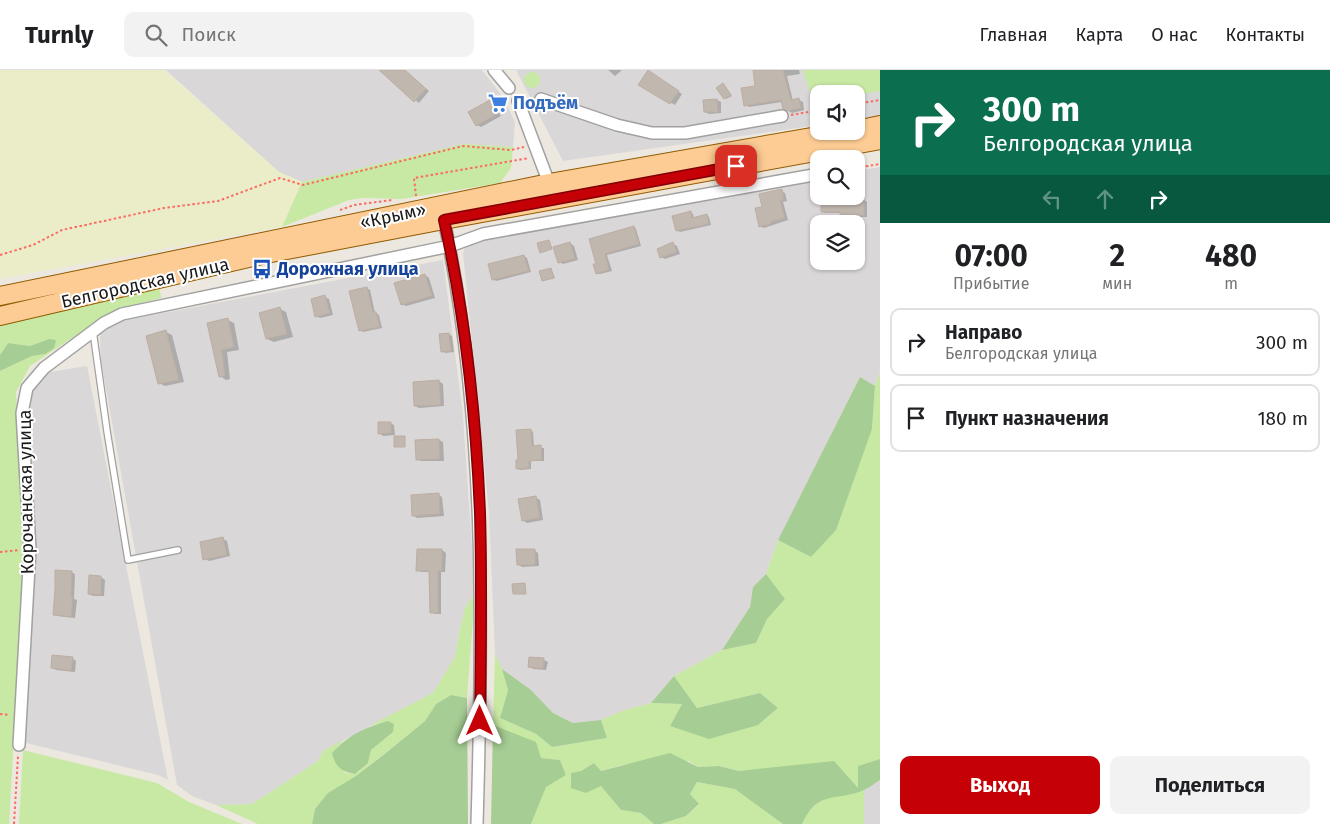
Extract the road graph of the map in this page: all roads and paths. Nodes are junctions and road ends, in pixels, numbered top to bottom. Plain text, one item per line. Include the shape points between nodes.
1 (494, 70) edge
2 (509, 88) dead end
3 (541, 99) dead end
4 (880, 100) edge
5 (518, 101) dead end
6 (865, 102) edge
7 (810, 111) edge
8 (782, 116) joint
9 (880, 125) edge
10 (865, 128) edge
11 (810, 137) edge
12 (880, 140) edge
13 (534, 145) junction
14 (539, 156) junction
15 (880, 164) edge
16 (865, 166) edge
17 (810, 176) edge
18 (414, 178) dead end
19 (549, 183) junction
20 (444, 220) junction
21 (450, 246) junction
22 (0, 256) edge
23 (0, 296) edge
24 (0, 316) edge
25 (93, 331) junction
26 (30, 549) junction
27 (178, 550) dead end
28 (0, 552) edge
29 (19, 745) joint
30 (14, 824) edge
31 (478, 824) edge

1 - 2 street
3 - 8 street via 617,125 652,133 685,133
4 - 6 path
5 - 13 street
7 - 8 path
9 - 10 main road
11 - 19 main road, «Крым»
12 - 20 main road, Белгородская улица
13 - 14 street
13 - 22 path via 511,150 463,146 302,185 280,178 218,201 164,208 62,230 33,245
14 - 18 path
14 - 19 street
15 - 16 path
17 - 21 street via 483,234
19 - 23 main road, «Крым»
20 - 21 street
20 - 24 main road, Белгородская улица via 266,254
21 - 25 street via 122,314
21 - 31 street via 472,398 480,511
25 - 26 street, Корочанская улица via 44,368 27,388 22,413
25 - 27 lane via 128,560
26 - 28 path
26 - 29 street, Корочанская улица
29 - 30 path

